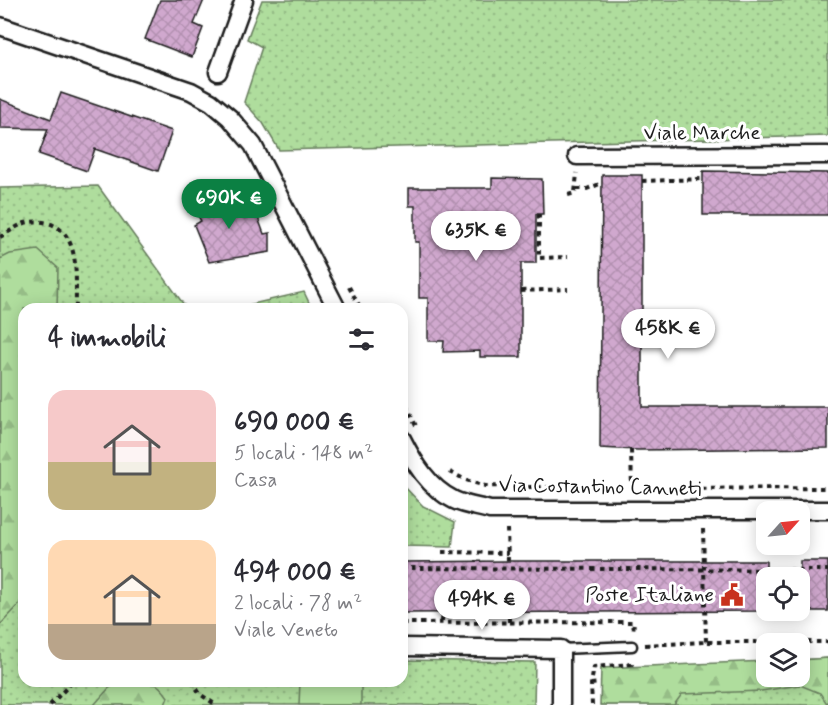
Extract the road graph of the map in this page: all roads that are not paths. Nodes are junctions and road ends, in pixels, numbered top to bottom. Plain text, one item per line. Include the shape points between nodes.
1 (244, 0) edge
2 (0, 26) edge
3 (218, 72) dead end
4 (828, 155) edge
5 (577, 156) dead end
6 (334, 303) edge
7 (408, 451) edge
8 (828, 510) edge
9 (632, 646) road end
10 (408, 647) edge
11 (561, 649) junction
12 (561, 705) edge

1 - 3 street
2 - 6 street via 191,91 211,102 243,132 264,162
4 - 5 street, Viale Marche
7 - 8 street, Via Costantino Canneti via 427,480 454,500 490,510
9 - 11 lane
10 - 11 street
11 - 12 street

